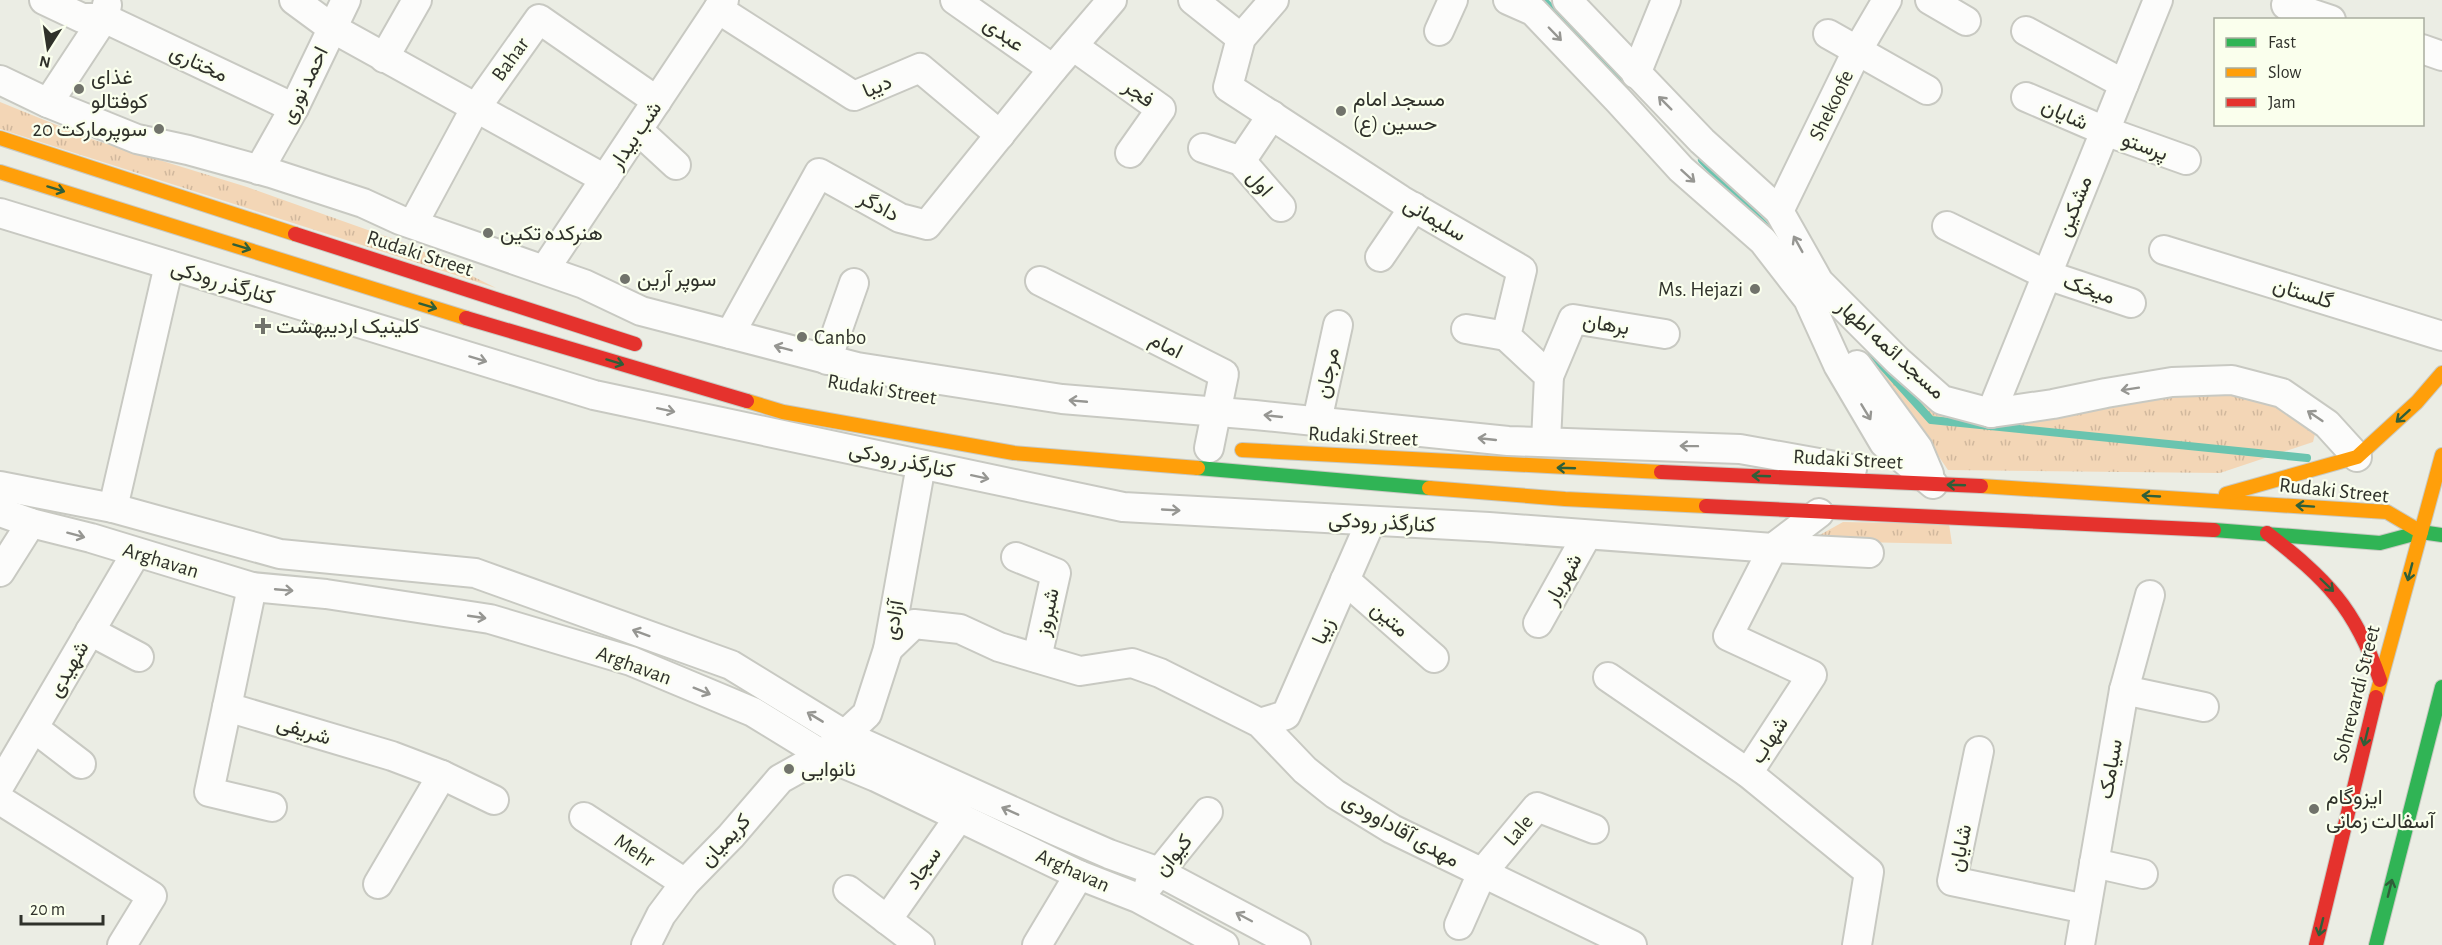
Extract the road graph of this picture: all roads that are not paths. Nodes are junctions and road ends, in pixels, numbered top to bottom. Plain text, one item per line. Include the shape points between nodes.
1 (44, 0) edge
2 (294, 0) edge
3 (346, 0) edge
4 (417, 0) edge
5 (955, 0) edge
6 (1112, 0) edge
7 (1193, 0) edge
8 (1274, 0) edge
9 (1453, 0) edge
10 (1508, 0) edge
11 (1567, 0) edge
12 (1666, 0) edge
13 (1887, 0) edge
14 (1930, 0) edge
15 (2158, 0) edge
16 (721, 5) edge
17 (2286, 5) dead end
18 (106, 9) edge
19 (2325, 18) edge
20 (1966, 21) dead end
21 (332, 28) junction
22 (1439, 31) dead end
23 (2025, 32) dead end
24 (1828, 34) dead end
25 (1241, 38) junction
26 (1073, 46) junction
27 (2424, 50) edge
28 (1857, 51) junction
29 (2442, 56) edge
30 (384, 58) junction
31 (1053, 69) junction
32 (1636, 74) junction
33 (0, 80) edge
34 (2124, 84) junction
35 (1927, 90) dead end
36 (2026, 97) dead end
37 (657, 101) junction
38 (48, 103) junction
39 (294, 108) junction
40 (475, 109) junction
41 (1272, 115) junction
42 (638, 130) junction
43 (2105, 131) junction
44 (1000, 135) junction
45 (0, 138) edge
46 (1203, 148) dead end
47 (1130, 153) dead end
48 (2186, 160) dead end
49 (1241, 161) junction
50 (676, 165) dead end
51 (259, 170) junction
52 (4, 173) edge
53 (605, 179) junction
54 (0, 203) edge
55 (1281, 207) dead end
56 (1414, 207) junction
57 (120, 209) junction
58 (1779, 211) junction
59 (0, 213) edge
60 (413, 224) junction
61 (1947, 226) dead end
62 (109, 247) junction
63 (2164, 250) dead end
64 (1380, 257) dead end
65 (170, 265) junction
66 (545, 269) junction
67 (2047, 275) junction
68 (1040, 281) dead end
69 (854, 283) dead end
70 (1813, 291) junction
71 (2131, 303) dead end
72 (1338, 325) dead end
73 (1466, 329) dead end
74 (1665, 333) dead end
75 (730, 334) junction
76 (1506, 336) junction
77 (2442, 336) edge
78 (652, 350) dead end
79 (827, 360) junction
80 (2442, 373) edge
81 (1549, 376) junction
82 (1215, 412) junction
83 (1992, 413) junction
84 (1317, 421) junction
85 (1546, 442) junction
86 (1216, 449) joint
87 (2442, 455) edge
88 (2357, 457) junction
89 (921, 465) junction
90 (1933, 484) junction
91 (0, 486) edge
92 (2209, 500) junction
93 (113, 508) junction
94 (0, 512) edge
95 (1819, 513) junction
96 (1936, 517) junction
97 (1371, 521) junction
98 (31, 523) junction
99 (2421, 532) junction
100 (2267, 533) junction
101 (1587, 535) junction
102 (2442, 535) edge
103 (1773, 548) junction
104 (136, 553) junction
105 (1869, 553) dead end
106 (1016, 557) dead end
107 (444, 570) junction
108 (0, 572) edge
109 (1346, 579) junction
110 (252, 587) junction
111 (2150, 595) dead end
112 (441, 612) junction
113 (1538, 623) dead end
114 (90, 631) junction
115 (888, 650) junction
116 (139, 657) dead end
117 (1038, 658) junction
118 (1434, 658) dead end
119 (1608, 677) dead end
120 (2380, 680) junction
121 (2442, 687) edge
122 (2124, 690) junction
123 (227, 706) junction
124 (2204, 707) dead end
125 (1260, 723) junction
126 (34, 728) junction
127 (844, 735) junction
128 (1979, 752) dead end
129 (823, 755) junction
130 (81, 764) dead end
131 (1748, 772) junction
132 (442, 775) junction
133 (0, 785) edge
134 (0, 800) edge
135 (494, 800) dead end
136 (272, 807) dead end
137 (1208, 812) dead end
138 (960, 816) junction
139 (584, 817) dead end
140 (1594, 829) dead end
141 (1054, 830) junction
142 (1039, 856) junction
143 (2094, 863) junction
144 (1159, 872) junction
145 (1482, 873) junction
146 (2143, 874) dead end
147 (1079, 875) junction
148 (685, 883) junction
149 (378, 884) dead end
150 (848, 890) dead end
151 (1138, 898) junction
152 (2086, 909) junction
153 (886, 921) junction
154 (1459, 925) dead end
155 (122, 945) edge
156 (646, 945) edge
157 (920, 945) edge
158 (1037, 945) edge
159 (1224, 945) edge
160 (1296, 945) edge
161 (1632, 945) edge
162 (1857, 945) edge
163 (2080, 945) edge
164 (2316, 945) edge
165 (2376, 945) edge

1 - 18 street, مختاری via 82,18
2 - 21 street
3 - 21 street, احمد نوری
4 - 30 street
5 - 31 street, عبدی
6 - 26 street, دادگر
7 - 25 street
8 - 25 street, سلیمانی
9 - 22 street
10 -> 70 street, مسجد ائمه اطهار via 1533,11 1681,169
11 - 32 street, مسجد ائمه اطهار
12 - 32 street
13 - 28 street, Shekoofe
14 - 20 street
15 - 34 street, مشکین
16 - 37 street, شب بیدار
16 - 44 street, دیبا via 854,96 920,68
17 - 19 street
18 - 38 street
18 - 39 street, مختاری
21 - 30 street
21 - 39 street, احمد نوری
23 - 34 street
24 - 28 street
25 - 41 street, سلیمانی via 1228,87
26 - 31 street, دادگر
26 - 47 street, فجر via 1161,109
27 - 29 street
28 - 35 street
28 - 58 street, Shekoofe
30 - 40 street
31 - 44 street, دادگر
58 -> 32 street, مسجد ائمه اطهار
33 - 38 street
34 - 43 street, مشکین
36 - 43 street, شایان
37 - 40 street, Bahar via 539,20
37 - 42 street, شب بیدار
38 - 51 street via 137,139
39 - 51 street, احمد نوری
40 - 53 street
40 - 60 street, Bahar
41 - 49 street
41 - 56 street, سلیمانی
42 - 50 street
42 - 53 street, شب بیدار
43 - 48 street, پرستو
43 - 67 street, مشکین
44 - 75 street, دادگر via 927,225 900,218 819,173
45 - 78 main road, Rudaki Street
46 - 49 street, اول
49 - 55 street, اول
51 - 60 street via 363,203
52 - 54 street
52 -> 57 main road, Rudaki Street
53 - 66 street, شب بیدار
56 - 64 street
56 - 76 street, سلیمانی via 1522,270
57 - 62 street
57 -> 95 main road, Rudaki Street via 783,412 841,423 1014,453 1565,499
70 -> 58 street, مسجد ائمه اطهار
59 - 62 street, کنارگذر رودکی
60 - 66 street
61 - 67 street
62 - 65 street, کنارگذر رودکی
63 - 77 street, گلستان
65 -> 89 street, کنارگذر رودکی via 594,395
65 - 93 street
66 - 75 street via 641,311
67 - 71 street, میخک
67 - 83 street, مشکین
68 - 82 street, امام via 1224,374
69 - 79 street
70 - 83 street, مسجد ائمه اطهار via 1942,400
70 - 90 street, مسجد ائمه اطهار via 1838,365 1884,443
72 - 84 street, مرجان
73 - 76 street
74 - 81 street, برهان via 1573,319
79 -> 75 street
76 - 81 street
82 -> 79 street via 1062,399
80 -> 88 main road via 2417,402
81 - 85 street
84 -> 82 street
82 - 86 street, امام
88 -> 83 street, مسجد ائمه اطهار via 2327,424 2282,393 2232,380 2172,382
85 -> 84 street
90 -> 85 street via 1740,448
90 -> 86 main road, Rudaki Street
87 - 99 main road, Sohrevardi Street
88 - 92 main road
89 -> 97 street, کنارگذر رودکی via 1123,507
89 - 115 street, آزادی
92 -> 90 main road, Rudaki Street
90 - 96 street
91 - 93 street, Arghavan
99 -> 92 main road, Rudaki Street via 2387,512
93 - 107 street, Arghavan via 280,554
94 - 98 street, Arghavan
95 - 96 main road, Rudaki Street
95 - 103 street
96 - 100 main road, Rudaki Street
97 - 101 street, کنارگذر رودکی
97 - 109 street, زیبا
98 -> 104 street, Arghavan
98 - 108 street
99 - 100 main road, Rudaki Street via 2380,543
99 - 102 main road
99 -> 120 main road, Sohrevardi Street
100 -> 120 main road via 2336,594 2372,654
101 - 103 street, کنارگذر رودکی
101 - 113 street, شهریار
103 - 105 street, کنارگذر رودکی
103 - 131 street, شهاب via 1728,636 1812,675
104 - 110 street, Arghavan
104 - 114 street, شهیدی
106 - 117 street, شبروز via 1056,573
107 - 112 street
127 -> 107 street, Arghavan via 730,666 475,573
109 - 118 street, متین
109 - 125 street, زیبا via 1286,715
110 -> 112 street, Arghavan
110 - 123 street
111 - 122 street, سیامک
112 -> 129 street, Arghavan via 490,619 631,661 753,712
114 - 116 street
114 - 126 street, شهیدی
115 - 117 street, مهدی آقاداوودی via 914,624 960,629 999,647
115 - 127 street, آزادی via 867,714
117 - 125 street, مهدی آقاداوودی via 1080,671 1132,663
119 - 131 street
120 -> 164 main road, Sohrevardi Street
165 -> 121 main road
122 - 124 street
122 - 143 street, سیامک
123 - 132 street, شریفی
123 - 136 street via 208,792
125 - 145 street, مهدی آقاداوودی via 1305,770 1335,794 1392,829
126 - 130 street
126 - 133 street, شهیدی
127 - 129 street, آزادی
141 -> 127 street, Arghavan
128 - 152 street, شایان via 1952,881
129 - 138 street, Arghavan
129 - 148 street, کریمیان via 780,779
131 - 162 street, شهاب via 1869,872
132 - 135 street, شریفی
132 - 149 street
134 - 155 street via 152,896
137 - 144 street, کیوان
138 - 142 street, Arghavan
138 - 153 street, سجاد
139 - 148 street, Mehr
140 - 145 street, Lale via 1537,807
141 - 142 street
141 - 144 street, Arghavan
142 - 147 street, Arghavan
143 - 146 street
143 - 152 street, سیامک
144 - 151 street, کیوان
160 -> 144 street, Arghavan
145 - 154 street
145 - 161 street, مهدی آقاداوودی
147 - 151 street, Arghavan
147 - 158 street
148 - 156 street, کریمیان via 661,915
150 - 153 street
151 - 159 street, Arghavan
152 - 163 street, سیامک
153 - 157 street

